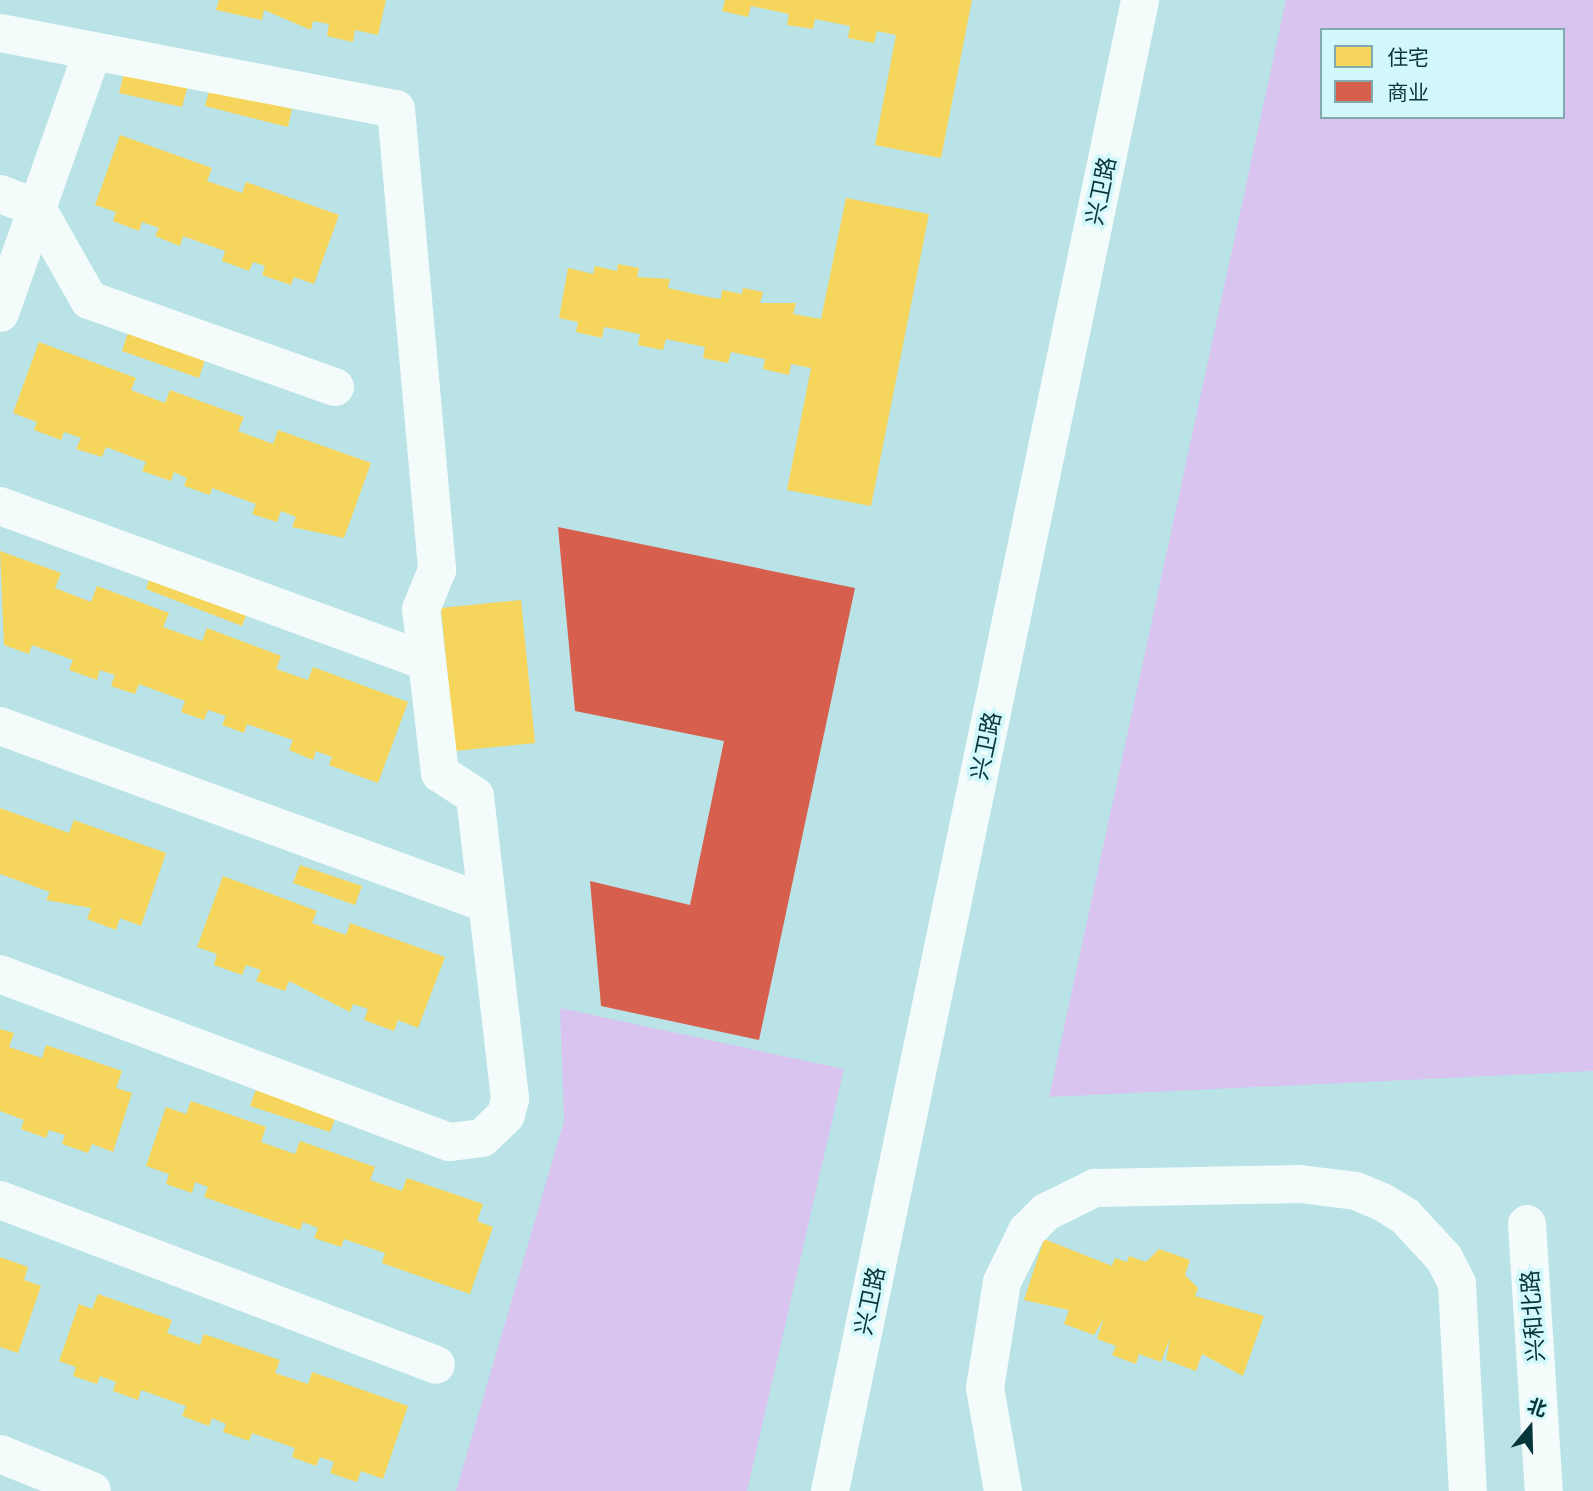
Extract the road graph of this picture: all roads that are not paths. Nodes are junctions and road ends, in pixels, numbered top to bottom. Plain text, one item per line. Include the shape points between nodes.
1 (1140, 0) edge
2 (0, 33) edge
3 (93, 51) junction
4 (0, 194) edge
5 (37, 208) junction
6 (0, 313) edge
7 (335, 387) dead end
8 (0, 506) edge
9 (427, 661) junction
10 (0, 726) edge
11 (488, 904) junction
12 (0, 974) edge
13 (0, 1200) edge
14 (1527, 1224) dead end
15 (436, 1365) dead end
16 (0, 1454) edge
17 (92, 1491) edge
18 (830, 1491) edge
19 (1003, 1491) edge
20 (1468, 1491) edge
21 (1544, 1491) edge

1 - 18 street, 兴卫路
2 - 3 street
3 - 5 street
3 - 9 street via 396,109 437,570 421,609
4 - 5 street
5 - 6 street
5 - 7 street via 89,300
8 - 9 street
9 - 11 street via 440,774 475,796
10 - 11 street
11 - 12 street via 510,1100 496,1129 466,1143
13 - 15 street
14 - 21 street, 兴和北路
16 - 17 street
19 - 20 street via 985,1388 1002,1282 1027,1231 1046,1212 1096,1188 1300,1184 1356,1191 1382,1202 1405,1216 1444,1258 1457,1284

